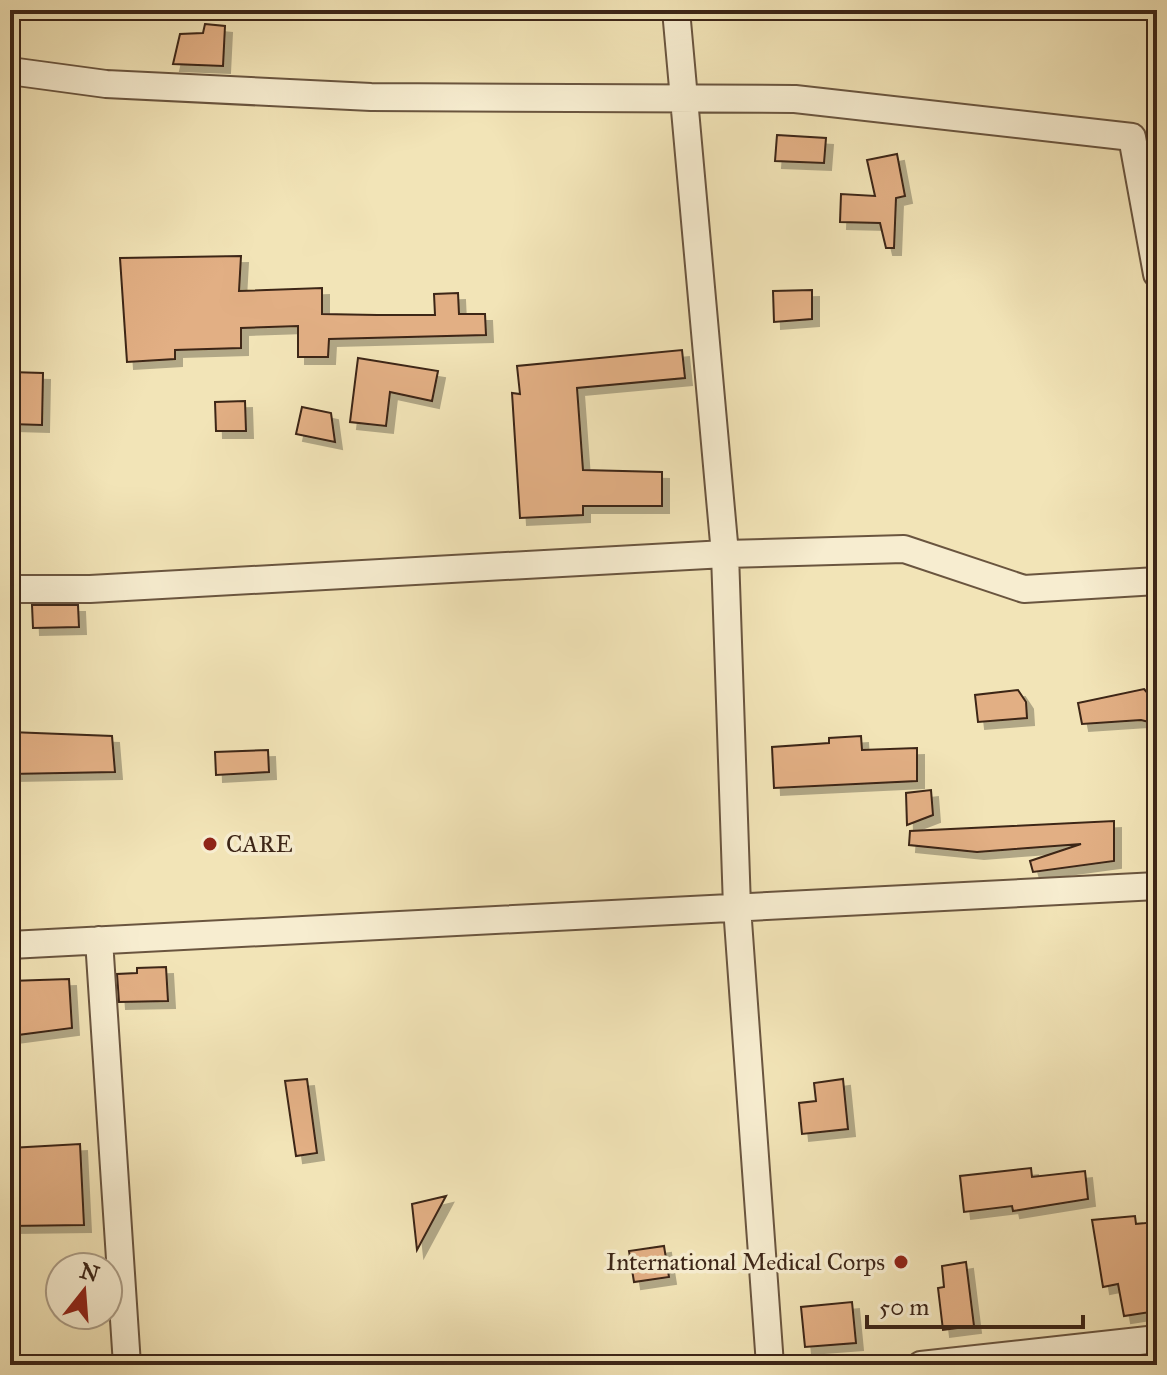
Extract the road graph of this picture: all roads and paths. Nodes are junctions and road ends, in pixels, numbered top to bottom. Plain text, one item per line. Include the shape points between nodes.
1 (676, 10) edge
2 (10, 71) edge
3 (681, 96) junction
4 (1157, 274) edge
5 (725, 554) junction
6 (1157, 581) edge
7 (10, 589) edge
8 (1157, 886) edge
9 (737, 907) junction
10 (99, 940) junction
11 (10, 945) edge
12 (1157, 1339) edge
13 (127, 1365) edge
14 (770, 1365) edge
15 (921, 1365) edge

1 - 3 street
2 - 3 street via 106,84 371,97
3 - 4 street via 795,99 1132,137
3 - 5 street
5 - 6 street via 904,549 1024,589
5 - 7 street
5 - 9 street
8 - 9 street
9 - 10 street
9 - 14 street
10 - 11 street
10 - 13 street
12 - 15 street

